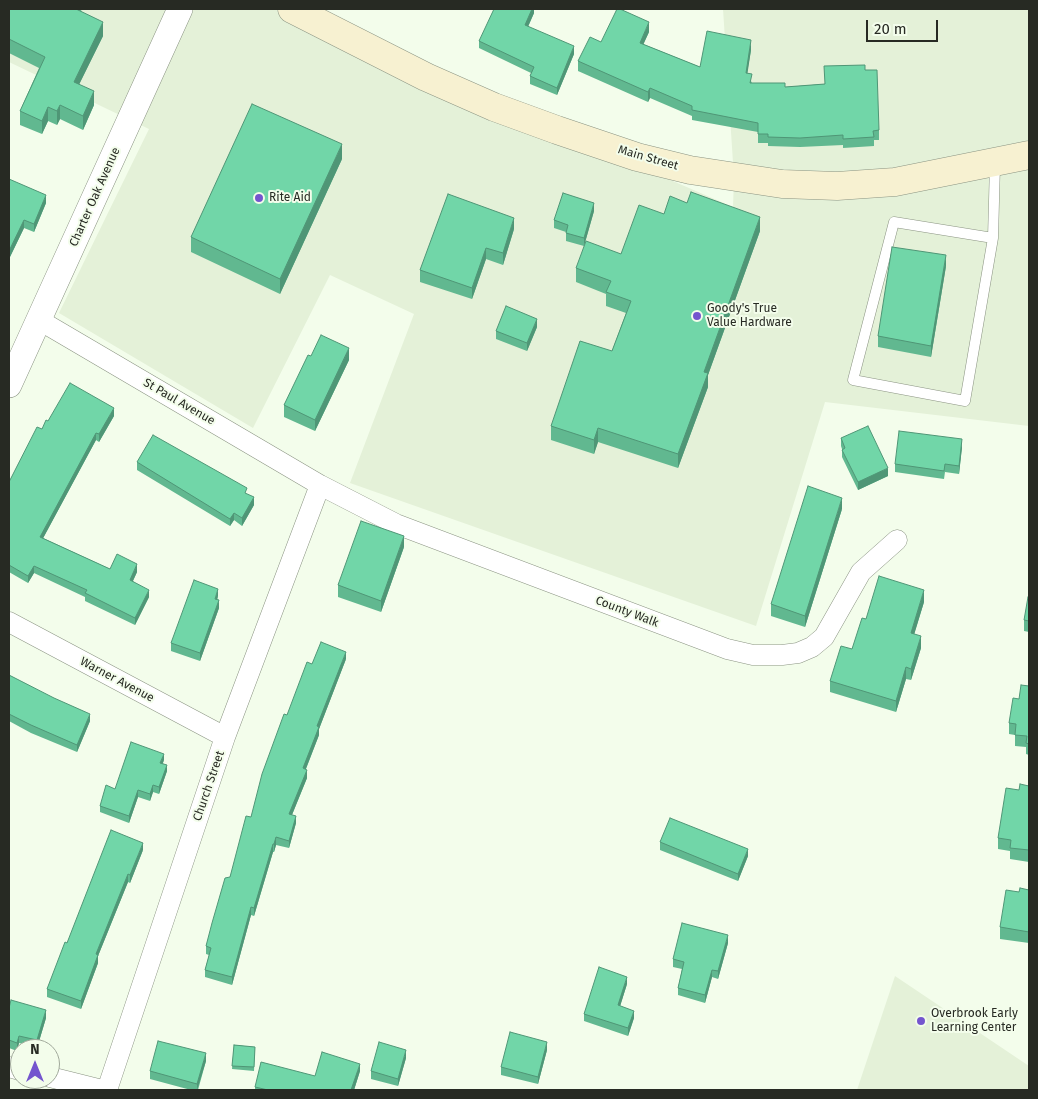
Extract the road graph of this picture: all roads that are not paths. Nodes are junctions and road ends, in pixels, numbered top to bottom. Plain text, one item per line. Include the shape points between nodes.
1 (180, 9) edge
2 (292, 9) edge
3 (1029, 155) edge
4 (995, 162) junction
5 (993, 238) junction
6 (39, 320) junction
7 (9, 384) edge
8 (320, 484) junction
9 (897, 540) dead end
10 (9, 622) edge
11 (225, 737) junction
12 (60, 1080) edge
13 (102, 1090) edge
14 (107, 1090) edge

1 - 6 street, Charter Oak Avenue
2 - 4 main road, Main Street via 426,77 494,107 611,148 690,170 782,184 837,186 895,182
3 - 4 main road, Main Street
4 - 5 lane
5 - 5 lane via 965,401 853,380 894,222
6 - 7 street, Charter Oak Avenue
6 - 8 street, St Paul Avenue
8 - 9 street, County Walk via 396,524 727,649 753,655 798,653 812,647 824,637 861,572
8 - 11 street, Church Street
10 - 11 street, Warner Avenue
11 - 14 street, Church Street
12 - 13 street

